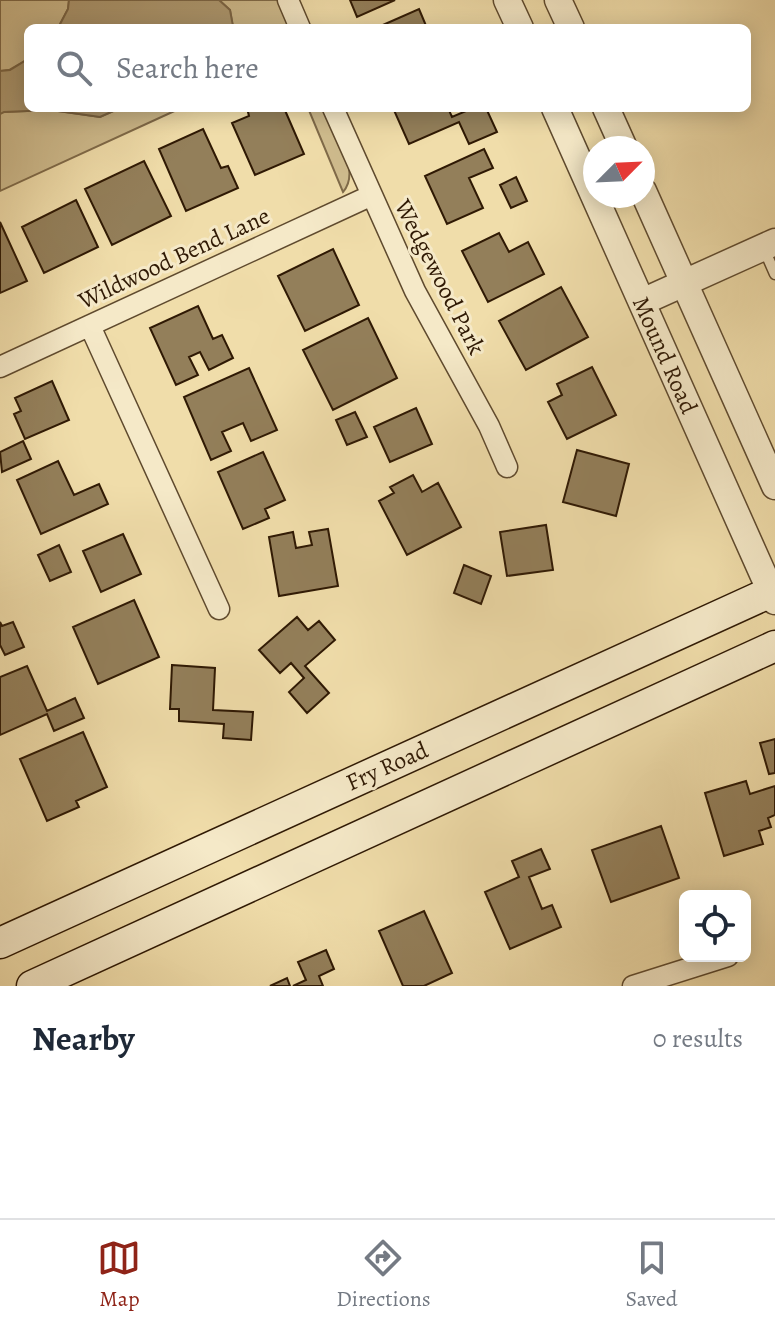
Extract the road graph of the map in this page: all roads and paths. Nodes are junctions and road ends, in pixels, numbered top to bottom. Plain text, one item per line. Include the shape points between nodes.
1 (288, 0) edge
2 (507, 0) edge
3 (558, 0) edge
4 (298, 24) edge
5 (518, 24) edge
6 (569, 24) edge
7 (335, 112) edge
8 (557, 112) edge
9 (608, 112) edge
10 (619, 136) edge
11 (370, 196) junction
12 (651, 208) edge
13 (769, 244) edge
14 (775, 274) edge
15 (684, 283) junction
16 (642, 302) junction
17 (90, 326) junction
18 (0, 367) edge
19 (507, 467) dead end
20 (774, 477) edge
21 (774, 595) edge
22 (219, 609) dead end
23 (775, 646) edge
24 (0, 943) edge
25 (709, 962) edge
26 (32, 986) edge
27 (633, 986) edge

1 - 4 street
2 - 5 street
3 - 6 street
7 - 11 street, Wedgewood Park
8 - 16 street, Mound Road
9 - 10 street
11 - 17 street, Wildwood Bend Lane
11 - 19 street, Wedgewood Park
12 - 15 street, Mound Road
13 - 14 lane
13 - 15 street
15 - 16 street
15 - 20 street, Mound Road
16 - 21 street, Mound Road
17 - 18 street, Wildwood Bend Lane
17 - 22 street
21 - 24 main road, Fry Road
23 - 26 main road
25 - 27 street

